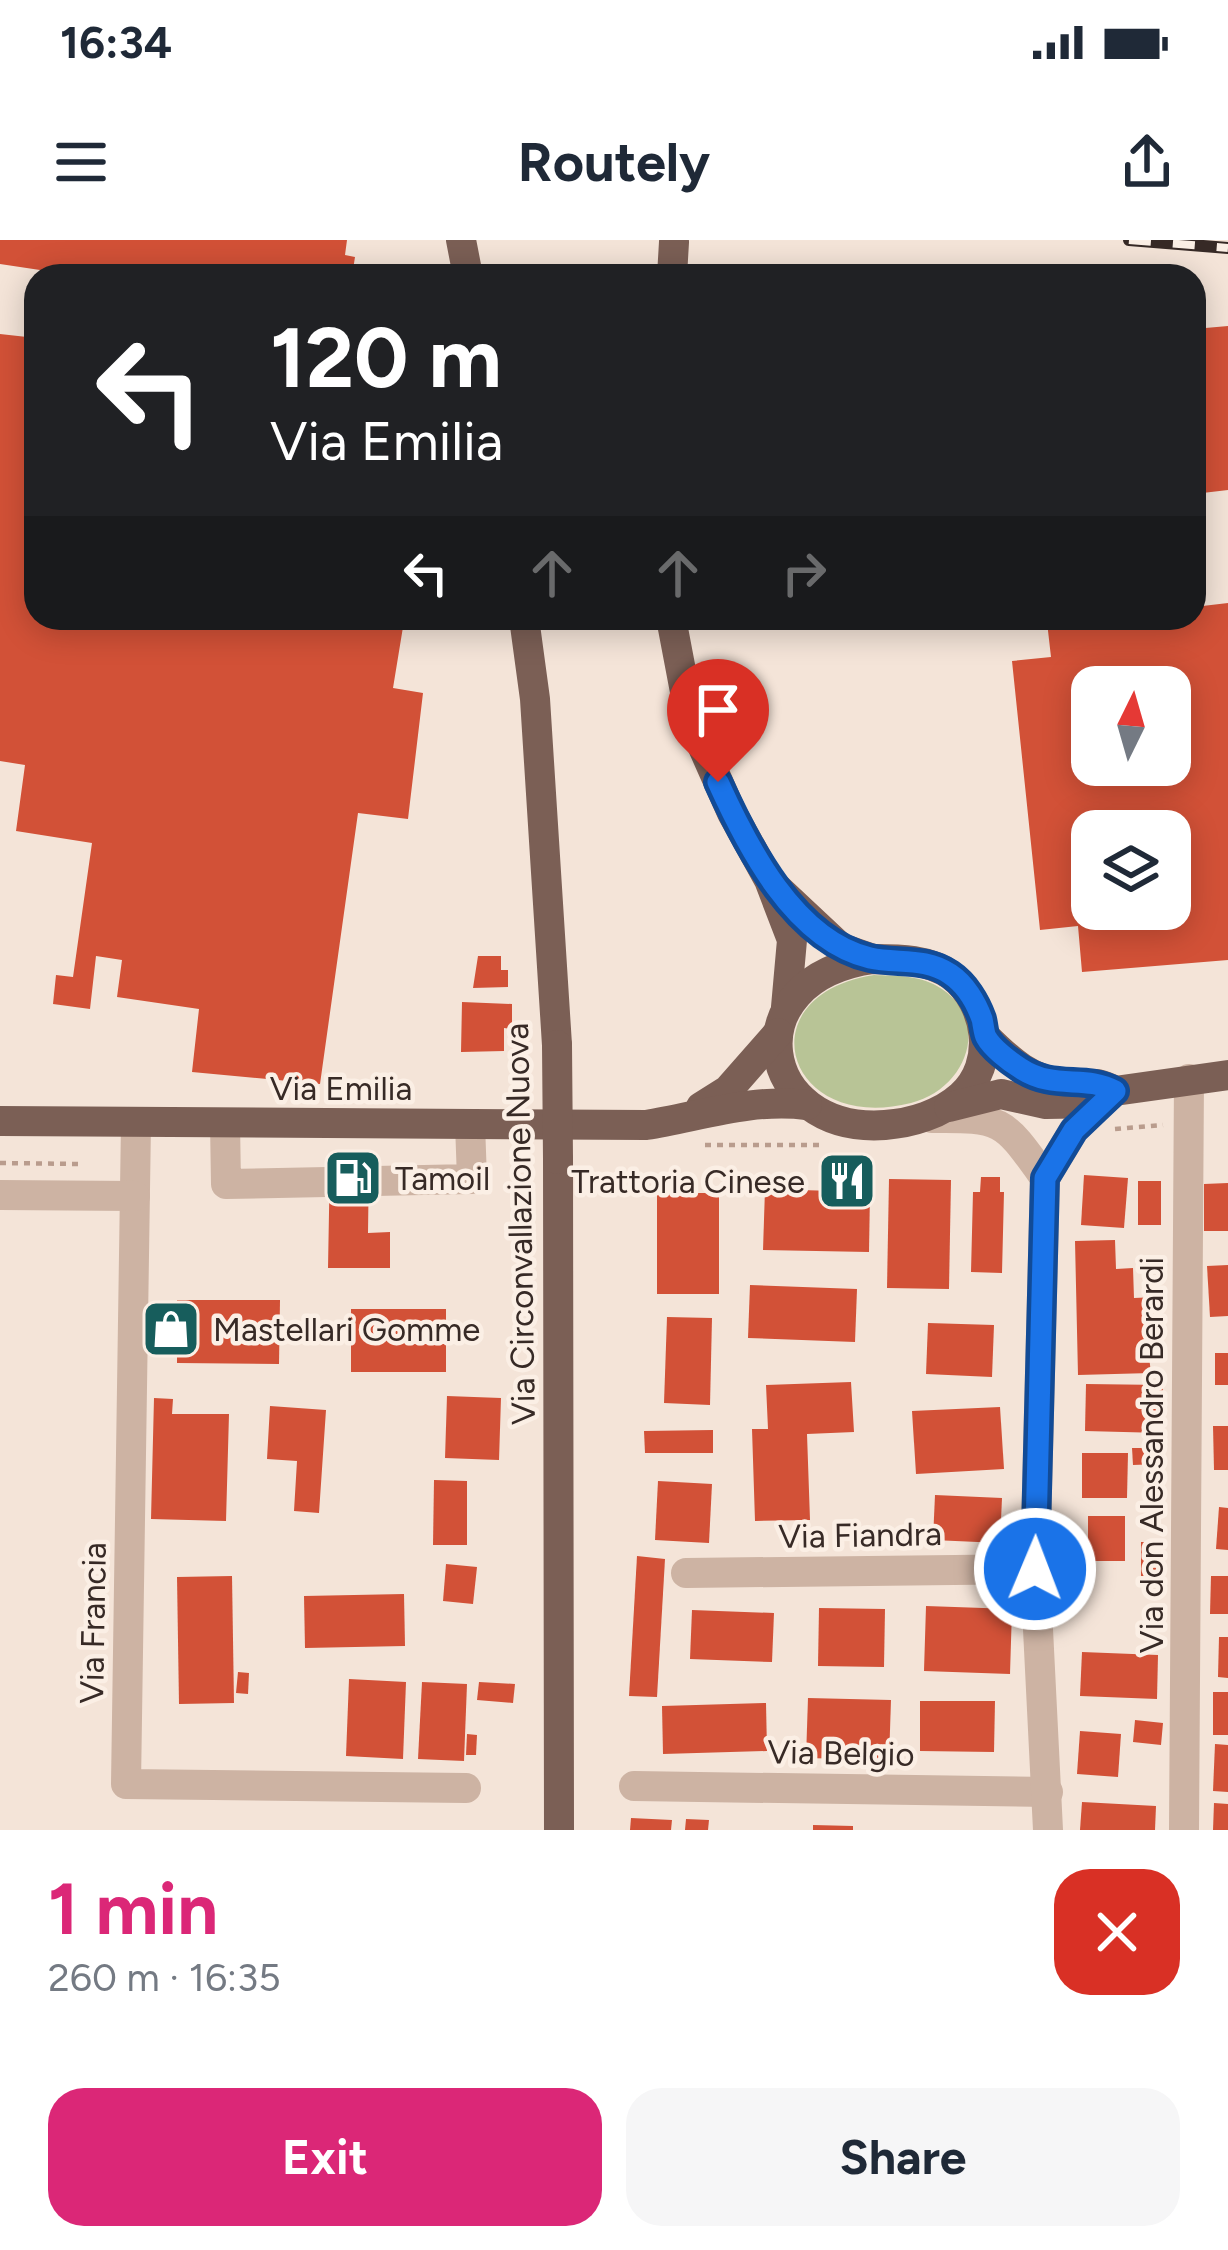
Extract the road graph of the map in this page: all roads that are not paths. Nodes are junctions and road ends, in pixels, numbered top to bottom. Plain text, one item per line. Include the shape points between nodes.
1 (526, 630) edge
2 (673, 630) edge
3 (769, 880) junction
4 (873, 959) junction
5 (782, 1020) junction
6 (985, 1036) junction
7 (1228, 1075) edge
8 (1189, 1079) junction
9 (807, 1105) junction
10 (1108, 1108) junction
11 (932, 1113) junction
12 (682, 1119) junction
13 (0, 1121) edge
14 (136, 1123) junction
15 (225, 1123) junction
16 (470, 1124) junction
17 (1045, 1178) junction
18 (0, 1195) edge
19 (135, 1196) junction
20 (1035, 1569) junction
21 (686, 1573) dead end
22 (634, 1786) dead end
23 (466, 1788) dead end
24 (1048, 1792) junction
25 (559, 1830) edge
26 (1048, 1830) edge
27 (1184, 1830) edge

1 - 25 main road, Via Circonvallazione Nuova, bridge via 557,1045
2 - 3 main road via 690,718
3 - 4 main road via 841,948
3 - 5 main road via 792,940
4 - 5 main road via 824,970 802,985
4 - 6 main road via 950,974 969,993
5 - 9 main road via 779,1059
5 - 12 main road, Via Emilia via 728,1090
6 - 10 main road via 1042,1080 1098,1082
6 - 11 main road via 980,1070 965,1093
7 - 8 main road
8 - 10 main road
8 - 27 street, Via don Alessandro Berardi
9 - 11 main road via 855,1124
9 - 12 main road, Via Emilia via 747,1103
10 - 11 main road via 1001,1094
10 - 17 street via 1074,1130
11 - 17 street via 1011,1130
12 - 16 main road, Via Emilia
13 - 14 main road, Via Emilia
14 - 15 main road, Via Emilia
14 - 19 street, Via Francia
15 - 16 main road, Via Emilia
15 - 16 street via 226,1184 472,1179
17 - 20 street
18 - 19 street
19 - 23 street, Via Francia via 126,1784
20 - 21 street, Via Fiandra
20 - 24 street
22 - 24 street, Via Belgio
24 - 26 street

